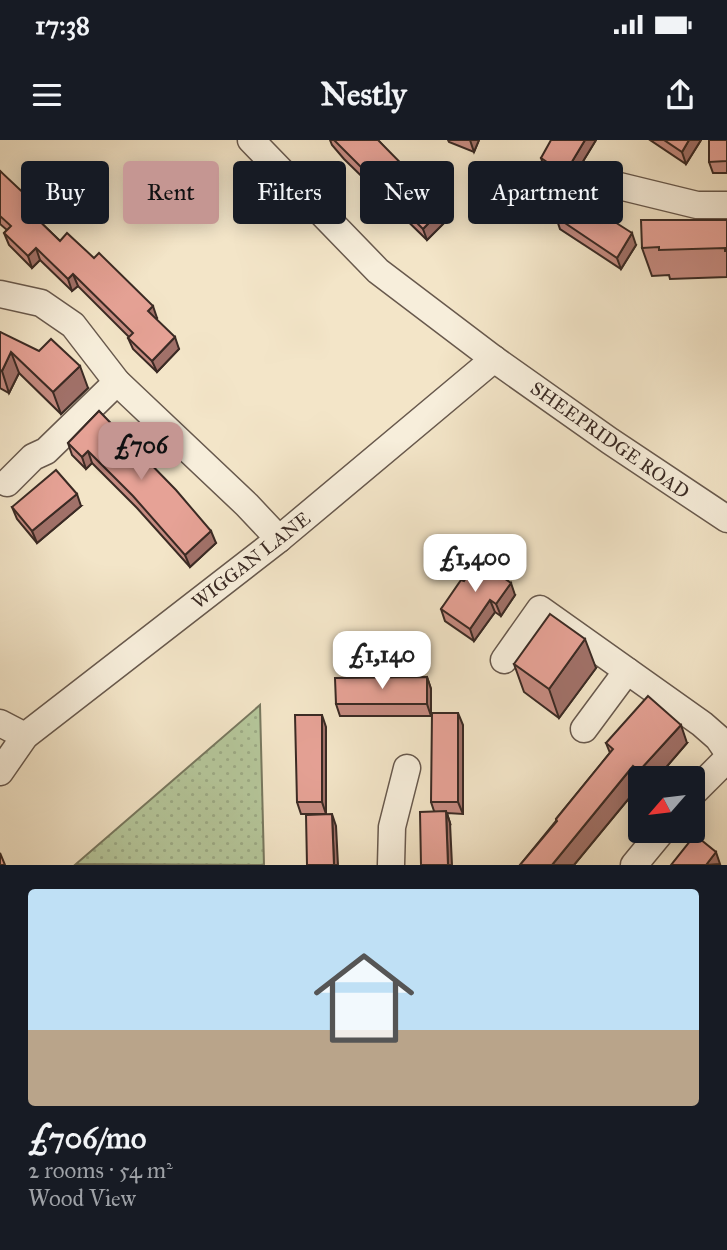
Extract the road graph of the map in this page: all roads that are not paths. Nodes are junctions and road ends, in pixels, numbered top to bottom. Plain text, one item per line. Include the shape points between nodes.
1 (251, 140) edge
2 (623, 188) edge
3 (727, 205) edge
4 (0, 294) edge
5 (494, 359) junction
6 (117, 382) junction
7 (7, 483) dead end
8 (727, 519) edge
9 (279, 539) junction
10 (504, 660) dead end
11 (627, 671) junction
12 (0, 723) edge
13 (584, 729) dead end
14 (25, 736) junction
15 (727, 751) edge
16 (727, 759) edge
17 (407, 768) dead end
18 (0, 772) edge
19 (705, 781) edge
20 (651, 844) edge
21 (391, 865) edge
22 (634, 865) edge

1 - 5 street, SHEEPRIDGE ROAD via 378,271
2 - 3 street via 697,205
4 - 6 street via 41,303 74,325
5 - 8 street, SHEEPRIDGE ROAD
5 - 9 street, WIGGAN LANE
6 - 7 street
6 - 9 street
9 - 14 street, WIGGAN LANE
10 - 11 street via 540,609
11 - 13 street
11 - 15 street via 702,724
12 - 14 street
14 - 18 street, WIGGAN LANE
16 - 19 street
17 - 21 street via 392,827
20 - 22 street

